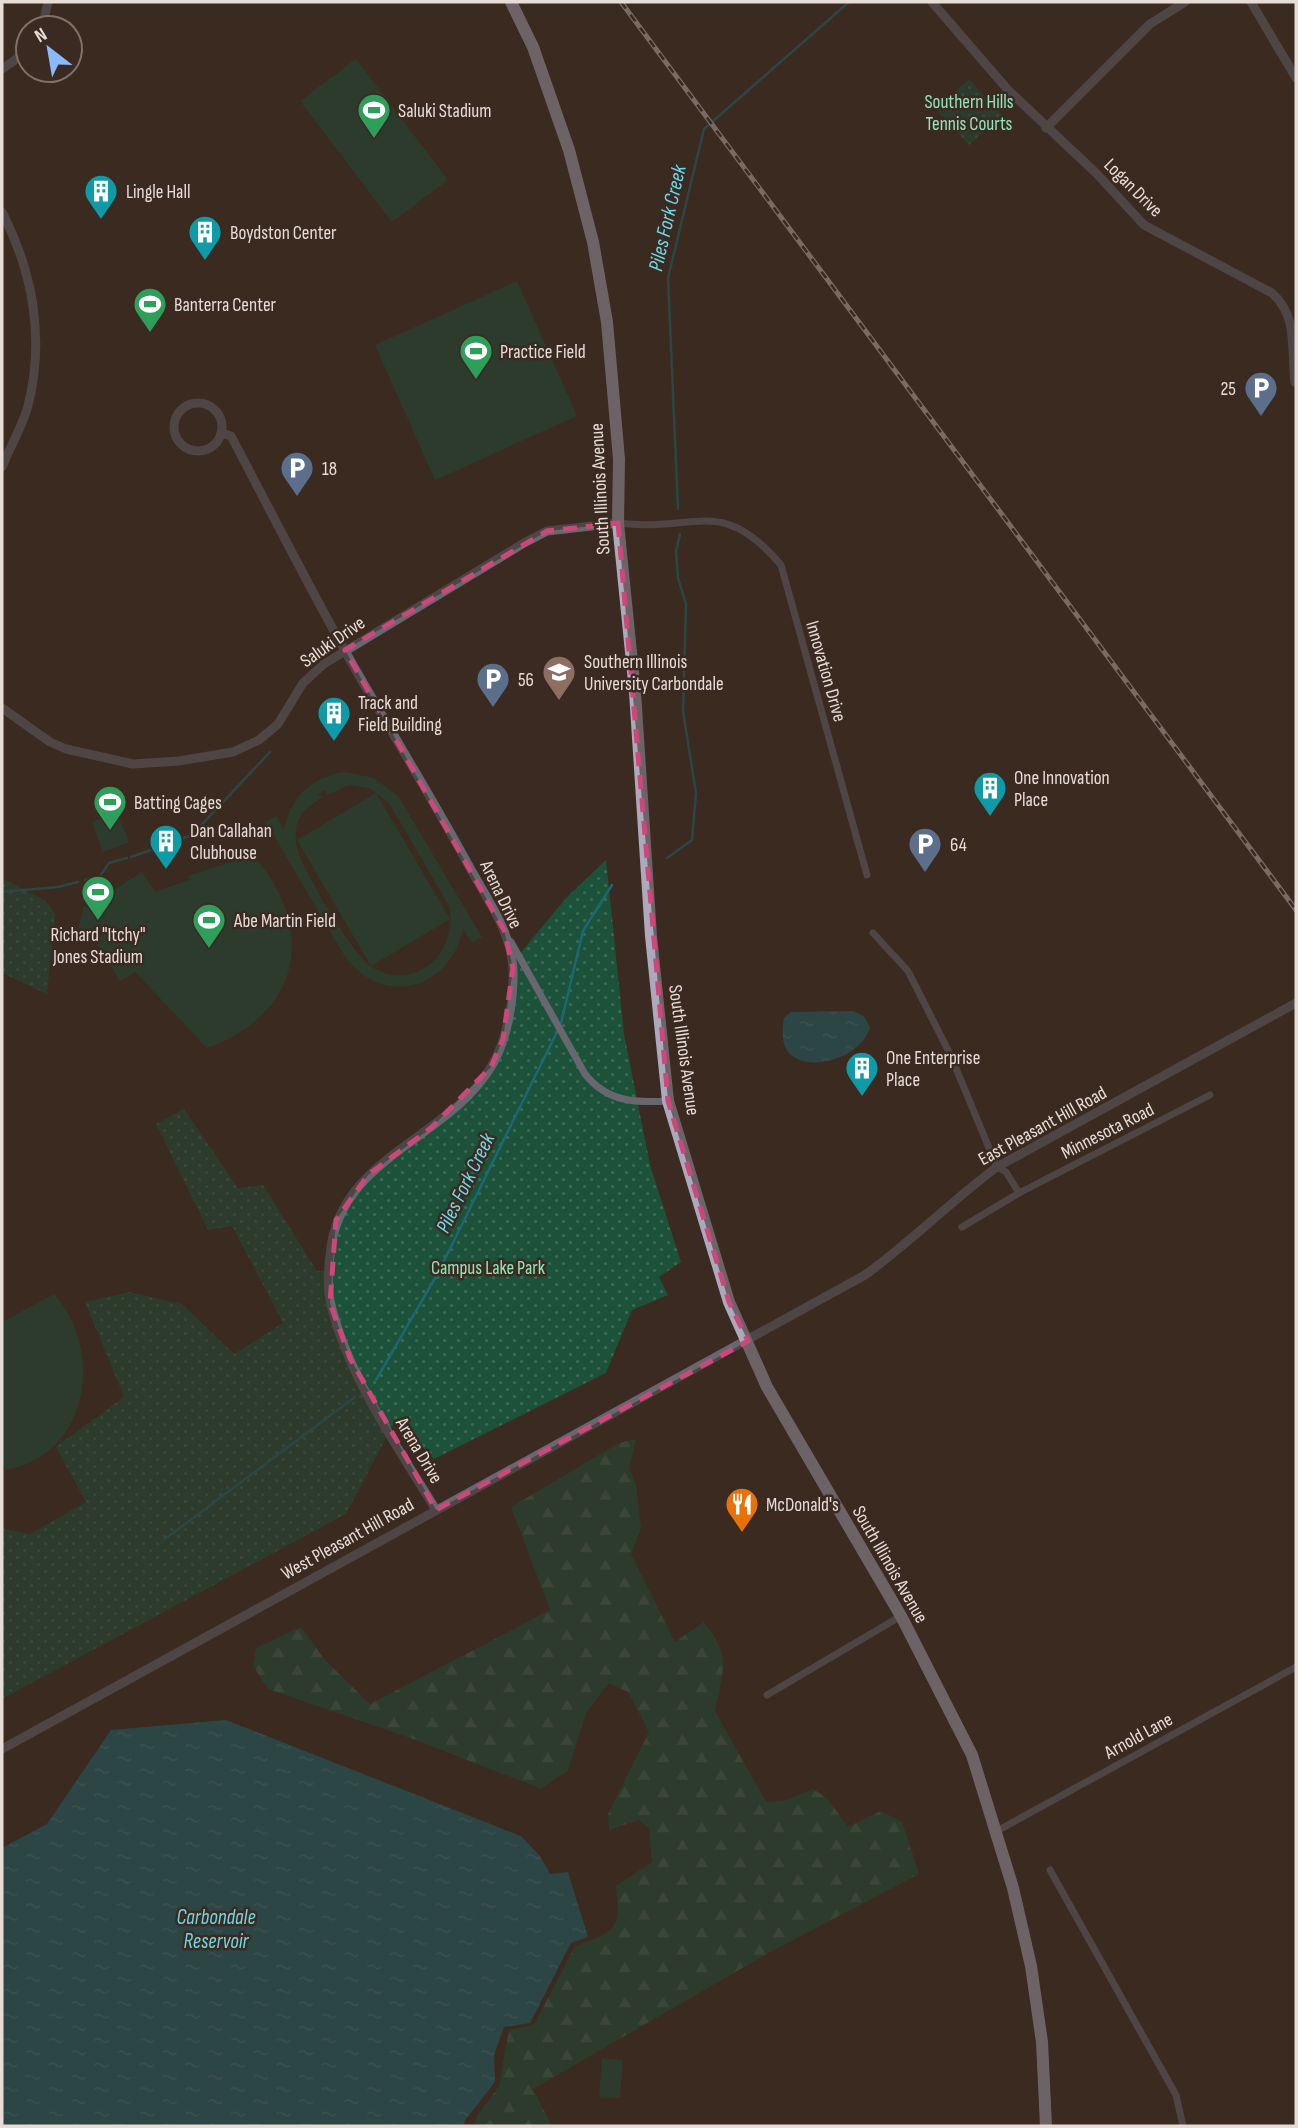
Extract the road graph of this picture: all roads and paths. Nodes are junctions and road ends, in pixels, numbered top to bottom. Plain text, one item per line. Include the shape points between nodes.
1 (511, 2) edge
2 (932, 2) edge
3 (1185, 2) edge
4 (1251, 2) edge
5 (1296, 78) edge
6 (1046, 128) junction
7 (2, 212) edge
8 (1295, 382) edge
9 (221, 433) junction
10 (2, 467) edge
11 (618, 523) junction
12 (345, 650) junction
13 (2, 708) edge
14 (867, 875) dead end
15 (504, 930) junction
16 (873, 933) dead end
17 (1296, 1003) edge
18 (1210, 1095) dead end
19 (668, 1101) junction
20 (997, 1167) junction
21 (1020, 1194) junction
22 (962, 1227) dead end
23 (748, 1341) junction
24 (436, 1510) junction
25 (901, 1616) junction
26 (1296, 1667) edge
27 (767, 1695) dead end
28 (2, 1749) edge
29 (995, 1832) junction
30 (1050, 1870) dead end
31 (1046, 2126) edge
32 (1183, 2126) edge

1 - 11 highway, South Illinois Avenue via 533,47 569,150 593,242 607,322 620,458
2 - 6 street, Logan Drive
3 - 6 street via 1141,33
4 - 5 street
6 - 8 street, Logan Drive via 1144,225 1286,304 1292,321
7 - 10 street via 29,273 35,355 27,408
9 - 9 street, Arena Drive via 220,417 206,404 184,407 174,419 174,436 187,450 206,451
9 - 12 street, Arena Drive via 231,436
11 - 12 street, Saluki Drive via 547,531
11 - 14 street, Innovation Drive via 728,522 746,530 781,565
11 - 19 highway, South Illinois Avenue
12 - 13 street, Saluki Drive via 303,683 270,732 246,747 211,756 142,764 102,759 50,742
12 - 15 street, Arena Drive
15 - 19 street via 595,1086 619,1100
15 - 24 street, Arena Drive via 513,968 511,995 503,1039 491,1067 431,1128 368,1175 345,1205 331,1235 330,1303 350,1358
16 - 20 street via 908,971 950,1054
17 - 20 street, East Pleasant Hill Road
18 - 21 street, Minnesota Road
19 - 23 highway, South Illinois Avenue via 729,1302
20 - 21 street via 1006,1172
20 - 23 street, East Pleasant Hill Road via 865,1275
21 - 22 street, Minnesota Road
23 - 24 street, West Pleasant Hill Road
23 - 25 highway, South Illinois Avenue via 784,1420
24 - 28 street, West Pleasant Hill Road
25 - 27 street
25 - 29 highway, South Illinois Avenue via 972,1755
26 - 29 street, Arnold Lane
29 - 31 highway, South Illinois Avenue via 1013,1888 1037,2001
30 - 32 street via 1176,2095

